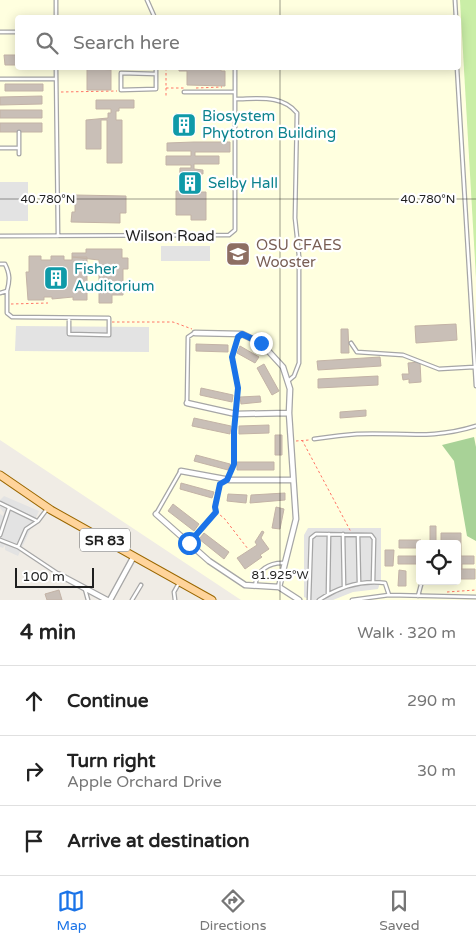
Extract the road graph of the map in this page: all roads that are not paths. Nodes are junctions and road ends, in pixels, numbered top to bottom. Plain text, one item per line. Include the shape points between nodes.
1 (56, 0) edge
2 (147, 0) edge
3 (455, 0) edge
4 (56, 15) edge
5 (154, 15) edge
6 (456, 15) edge
7 (0, 32) edge
8 (15, 32) edge
9 (56, 70) edge
10 (156, 70) edge
11 (235, 70) edge
12 (457, 70) edge
13 (156, 74) junction
14 (56, 78) junction
15 (0, 79) edge
16 (184, 92) dead end
17 (235, 92) junction
18 (235, 99) junction
19 (19, 132) dead end
20 (0, 148) edge
21 (19, 148) junction
22 (19, 154) dead end
23 (0, 236) edge
24 (58, 236) junction
25 (0, 264) edge
26 (7, 291) junction
27 (0, 293) edge
28 (69, 318) junction
29 (195, 332) joint
30 (351, 343) dead end
31 (474, 367) junction
32 (288, 381) junction
33 (476, 386) edge
34 (187, 403) joint
35 (289, 412) junction
36 (476, 426) edge
37 (314, 439) road end
38 (181, 471) joint
39 (1, 479) edge
40 (292, 480) junction
41 (0, 503) edge
42 (9, 508) junction
43 (48, 508) junction
44 (156, 514) joint
45 (38, 521) junction
46 (329, 534) junction
47 (343, 534) junction
48 (0, 535) edge
49 (358, 535) junction
50 (0, 540) edge
51 (18, 547) junction
52 (134, 556) junction
53 (285, 563) junction
54 (60, 575) joint
55 (180, 582) junction
56 (373, 582) junction
57 (359, 583) junction
58 (141, 585) dead end
59 (421, 585) edge
60 (255, 586) junction
61 (279, 587) junction
62 (344, 587) junction
63 (85, 588) junction
64 (328, 594) junction
65 (389, 595) junction
66 (418, 596) junction
67 (428, 596) edge
68 (476, 597) edge
69 (88, 600) edge
70 (109, 600) edge
71 (132, 600) edge
72 (175, 600) edge
73 (212, 600) edge
74 (299, 600) edge
75 (309, 600) edge
76 (319, 600) edge
77 (352, 600) edge

1 - 4 lane
2 - 5 lane
3 - 6 lane
7 - 8 lane
9 - 14 lane
10 - 13 lane
11 - 17 lane, Wilson Road
12 - 31 lane
13 - 13 lane via 121,73 121,90 156,89
14 - 15 lane
14 - 24 lane
16 - 17 lane
17 - 18 lane, Wilson Road
18 - 24 lane, Wilson Road via 235,230 229,235
18 - 32 lane via 282,100 297,113 295,218 299,256 299,363 294,376
19 - 21 lane
20 - 21 lane
21 - 22 lane
23 - 24 lane, Wilson Road
25 - 26 lane via 4,264 9,272
26 - 27 lane
26 - 28 lane via 7,313 12,317
28 - 28 lane via 69,334 109,335 109,318
29 - 32 street via 242,334 261,343 283,366
29 - 34 lane via 188,337
30 - 31 lane via 357,352 403,355 439,369
31 - 33 lane
32 - 35 street
34 - 35 street via 236,414
35 - 40 street
36 - 37 lane via 430,436 356,434
38 - 40 street via 227,480
38 - 44 lane
39 - 43 main road, SR 83
40 - 53 street via 296,519
41 - 42 lane
42 - 45 lane
42 - 48 lane
43 - 45 lane
43 - 52 main road, SR 83
44 - 60 street via 209,561 244,585
45 - 51 lane via 26,529
46 - 47 lane
46 - 64 lane
46 - 75 lane via 316,534 311,538
47 - 49 lane
47 - 62 lane
49 - 56 lane via 371,535 374,539
49 - 57 lane
50 - 51 lane
51 - 54 lane
52 - 55 main road, SR 83
52 - 70 street
53 - 60 lane via 262,570
53 - 61 street
54 - 63 street
55 - 72 lane via 174,592
55 - 73 main road, SR 83
56 - 57 lane
56 - 65 lane via 385,583
57 - 62 lane
58 - 71 lane
59 - 66 lane
60 - 61 street
61 - 74 street
62 - 64 lane
63 - 69 lane
63 - 70 street
64 - 76 lane
65 - 66 lane
65 - 77 lane
66 - 67 lane
67 - 68 lane

